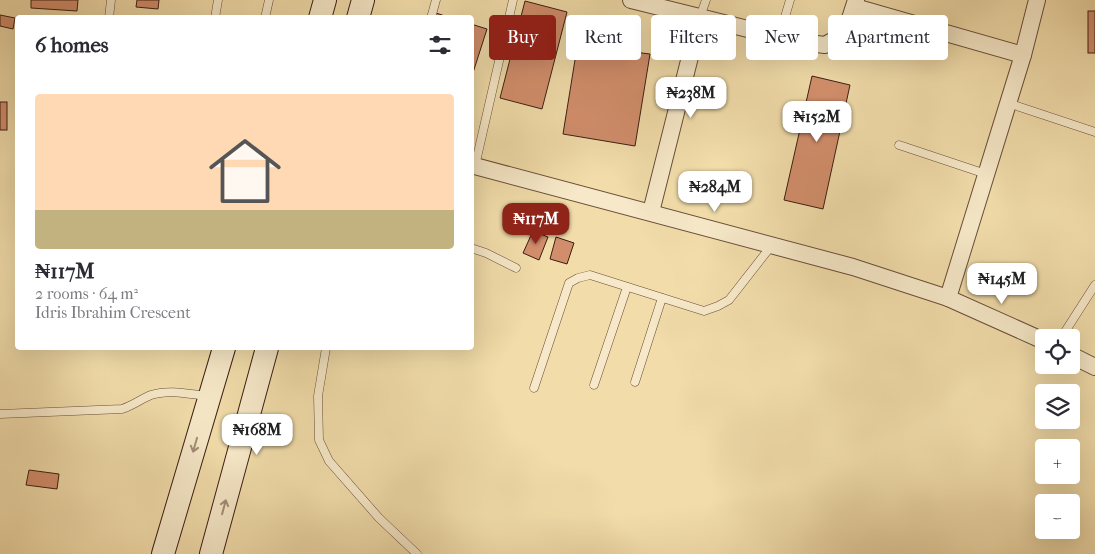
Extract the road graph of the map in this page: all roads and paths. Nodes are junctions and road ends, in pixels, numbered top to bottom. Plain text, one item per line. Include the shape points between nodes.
1 (111, 0) edge
2 (218, 0) edge
3 (269, 0) edge
4 (325, 0) edge
5 (363, 0) edge
6 (436, 0) edge
7 (513, 0) edge
8 (631, 0) edge
9 (706, 0) edge
10 (790, 0) edge
11 (1037, 0) edge
12 (855, 4) edge
13 (109, 15) edge
14 (215, 15) edge
15 (266, 15) edge
16 (321, 15) edge
17 (359, 15) edge
18 (431, 15) edge
19 (692, 15) edge
20 (701, 15) edge
21 (786, 15) edge
22 (818, 44) edge
23 (1023, 56) junction
24 (689, 60) edge
25 (1008, 103) junction
26 (1095, 132) edge
27 (899, 145) dead end
28 (474, 162) edge
29 (474, 166) edge
30 (986, 174) junction
31 (652, 212) junction
32 (772, 245) junction
33 (474, 249) edge
34 (516, 268) dead end
35 (1095, 285) edge
36 (627, 287) junction
37 (662, 298) junction
38 (948, 298) junction
39 (1067, 329) edge
40 (1035, 337) edge
41 (223, 350) edge
42 (266, 350) edge
43 (326, 350) edge
44 (1080, 360) edge
45 (1095, 367) edge
46 (635, 382) dead end
47 (594, 385) dead end
48 (534, 388) dead end
49 (209, 396) junction
50 (0, 414) edge
51 (163, 554) edge
52 (211, 554) edge
53 (417, 554) edge

1 - 13 lane
2 - 14 lane
3 - 15 lane
4 - 16 main road
5 - 17 main road
6 - 18 lane
7 - 28 lane
8 - 19 street
9 - 20 lane
10 - 21 lane
11 - 23 street
12 - 22 street via 845,34 825,45
12 - 23 street
23 - 25 street
24 - 31 street
25 - 26 lane
25 - 30 street
27 - 30 lane
29 - 31 street
30 - 38 street
31 - 32 street
32 - 37 lane via 729,300 718,306 704,311
32 - 38 street
33 - 34 lane
35 - 39 lane
36 - 37 lane
36 - 47 lane
36 - 48 lane via 590,275 569,283
37 - 46 lane
38 - 40 street
41 - 49 main road
52 -> 42 main road
43 - 53 lane via 318,396 319,440 329,460 379,518
44 - 45 street
49 - 50 lane via 164,392 122,409
49 -> 51 main road

